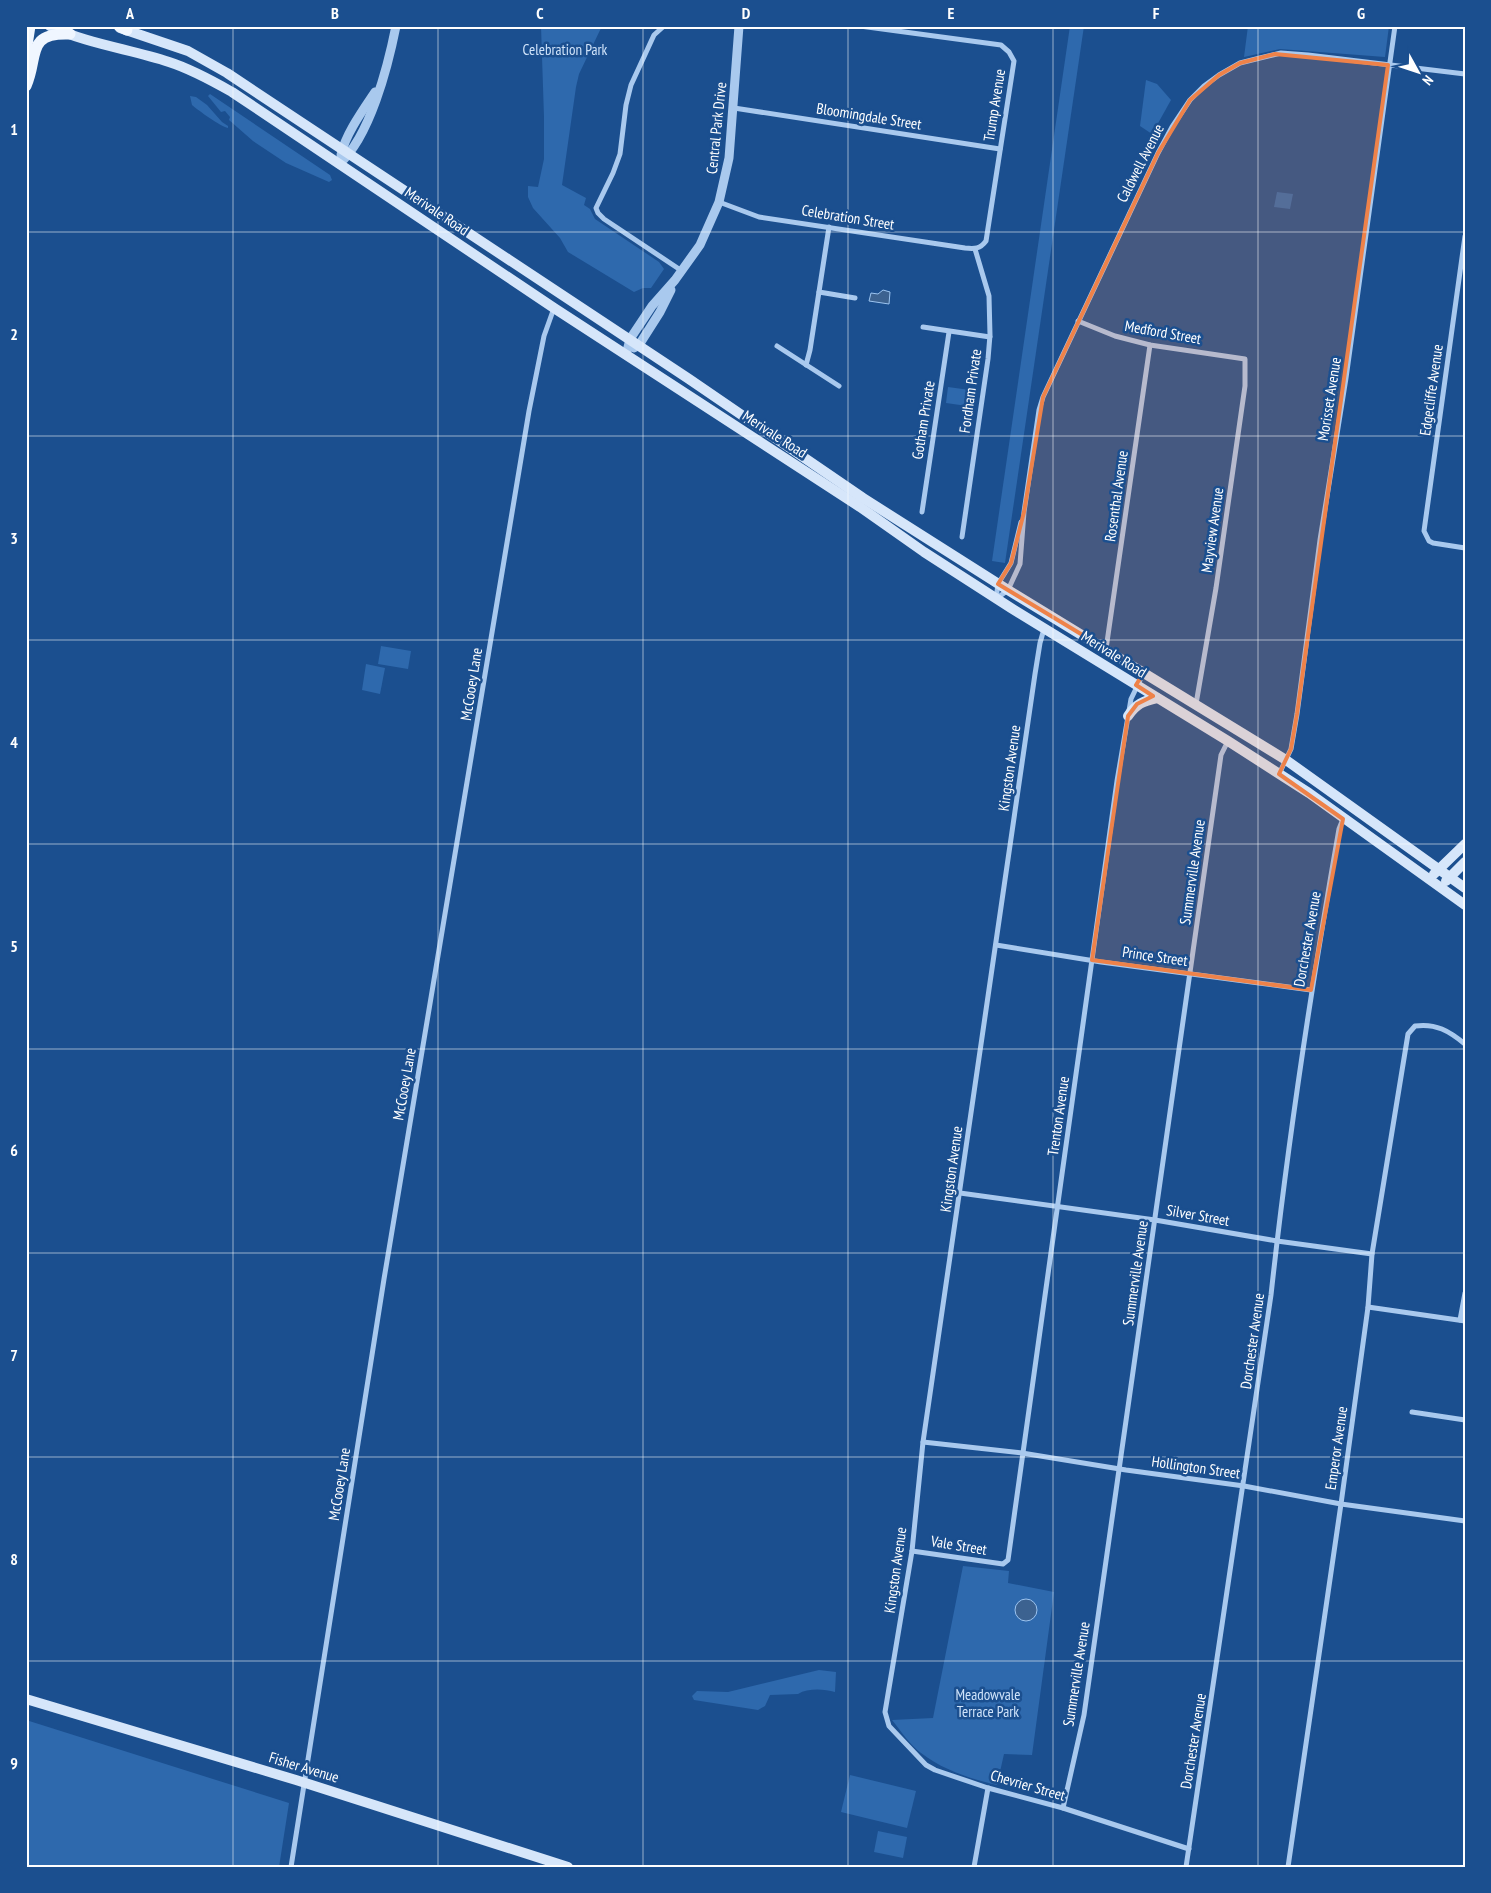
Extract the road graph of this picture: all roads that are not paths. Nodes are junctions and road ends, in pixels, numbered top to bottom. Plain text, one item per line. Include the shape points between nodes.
1 (30, 26) edge
2 (50, 26) edge
3 (114, 26) edge
4 (396, 26) edge
5 (664, 26) edge
6 (739, 26) edge
7 (860, 26) edge
8 (1395, 26) edge
9 (123, 28) edge
10 (70, 34) junction
11 (26, 52) edge
12 (1388, 65) junction
13 (1465, 74) edge
14 (26, 86) edge
15 (734, 108) junction
16 (1000, 149) junction
17 (346, 152) junction
18 (339, 164) junction
19 (719, 202) junction
20 (829, 227) junction
21 (1465, 236) edge
22 (975, 249) junction
23 (682, 271) junction
24 (819, 292) junction
25 (855, 298) dead end
26 (554, 308) junction
27 (1078, 321) junction
28 (922, 328) dead end
29 (949, 332) junction
30 (990, 337) junction
31 (634, 342) junction
32 (1150, 345) junction
33 (777, 346) dead end
34 (626, 355) junction
35 (1246, 359) joint
36 (806, 365) junction
37 (839, 386) dead end
38 (922, 512) dead end
39 (1024, 512) junction
40 (962, 537) dead end
41 (1465, 548) edge
42 (998, 584) junction
43 (1008, 590) junction
44 (996, 599) junction
45 (1044, 629) junction
46 (1106, 649) junction
47 (1144, 672) junction
48 (1136, 685) junction
49 (1158, 698) junction
50 (1196, 704) junction
51 (1128, 716) junction
52 (1228, 741) junction
53 (1286, 760) junction
54 (1279, 774) junction
55 (1343, 819) junction
56 (1465, 844) edge
57 (1465, 862) edge
58 (1438, 870) junction
59 (1450, 877) junction
60 (1428, 880) junction
61 (1439, 888) junction
62 (1465, 888) edge
63 (1465, 905) edge
64 (996, 945) junction
65 (1092, 960) junction
66 (1191, 974) junction
67 (1311, 990) junction
68 (1465, 1044) edge
69 (960, 1193) junction
70 (1058, 1208) junction
71 (1155, 1220) junction
72 (1277, 1241) junction
73 (1372, 1254) junction
74 (1465, 1293) edge
75 (1368, 1307) junction
76 (1463, 1320) edge
77 (1412, 1412) dead end
78 (1465, 1420) edge
79 (924, 1442) junction
80 (1022, 1453) junction
81 (1118, 1468) junction
82 (1244, 1486) junction
83 (1342, 1504) junction
84 (1465, 1521) edge
85 (912, 1551) junction
86 (1003, 1564) joint
87 (27, 1699) edge
88 (885, 1713) joint
89 (304, 1782) junction
90 (988, 1788) junction
91 (1063, 1808) junction
92 (1189, 1849) junction
93 (290, 1867) edge
94 (568, 1867) edge
95 (974, 1867) edge
96 (1186, 1867) edge
97 (1288, 1867) edge

1 - 11 main road
2 - 10 main road, Merivale Road
3 - 9 main road, Merivale Road
4 - 17 street via 381,81 358,118
5 - 23 street via 654,35 632,85 620,154 596,208 604,219
6 - 15 street, Central Park Drive
7 - 16 street, Trump Avenue via 1001,45 1009,52 1014,62
8 - 12 street, Morisset Avenue
9 - 17 main road, Merivale Road via 205,60
10 - 14 main road via 54,34 40,41
10 - 18 main road, Merivale Road via 169,62 199,74
12 - 13 street, Caldwell Avenue
12 - 27 street, Caldwell Avenue via 1281,53 1240,63 1204,86 1190,100 1167,136
12 - 53 street, Morisset Avenue via 1297,714
15 - 16 street, Bloomingdale Street
15 - 19 street, Central Park Drive via 729,158
16 - 22 street, Trump Avenue via 986,240
17 - 18 street
17 - 31 main road, Merivale Road
18 - 26 main road, Merivale Road
19 - 20 street, Celebration Street via 759,217
19 - 23 street, Central Park Drive via 700,245
20 - 22 street, Celebration Street
20 - 24 street
21 - 41 street, Edgecliffe Avenue via 1424,525 1426,536 1434,543
22 - 30 street, Fordham Private via 989,296
23 - 31 street, Central Park Drive via 660,312
24 - 25 street
24 - 36 street
26 - 34 main road, Merivale Road
26 - 89 street, McCooey Lane via 544,336 529,411 384,1279
27 - 32 street, Medford Street via 1115,336
27 - 39 street, Caldwell Avenue via 1039,410
28 - 29 street
29 - 30 street
29 - 38 street, Gotham Private
30 - 40 street, Fordham Private
31 - 34 street, Central Park Drive
31 - 42 main road, Merivale Road via 864,498
32 - 35 street, Medford Street
32 - 46 street, Rosenthal Avenue
33 - 36 street
34 - 44 main road, Merivale Road
35 - 50 street, Mayview Avenue via 1245,386 1216,588
36 - 37 street
39 - 42 street, Caldwell Avenue via 1011,563
39 - 43 street, Caldwell Avenue via 1020,564
42 - 43 main road, Merivale Road
42 - 44 street, Caldwell Avenue
43 - 44 street, Caldwell Avenue
43 - 46 main road, Merivale Road
44 - 45 main road, Merivale Road
45 - 48 main road, Merivale Road
45 - 64 street, Kingston Avenue
46 - 47 main road, Merivale Road
47 - 48 street, Trenton Avenue
47 - 50 main road, Merivale Road
48 - 49 main road, Merivale Road
48 - 51 street, Trenton Avenue
49 - 51 main road via 1137,704
49 - 52 main road, Merivale Road
50 - 53 main road, Merivale Road
51 - 65 street, Trenton Avenue
52 - 53 main road via 1236,739
52 - 54 main road, Merivale Road
52 - 66 street, Summerville Avenue via 1221,755
53 - 54 street, Morisset Avenue
53 - 58 main road, Merivale Road
54 - 55 main road, Merivale Road
55 - 60 main road, Merivale Road
55 - 67 street, Dorchester Avenue
56 - 58 main road
57 - 59 main road
58 - 59 main road, Merivale Road
58 - 60 main road
59 - 61 main road
59 - 62 main road, Merivale Road
60 - 61 main road, Merivale Road
61 - 63 main road, Merivale Road
64 - 65 street, Prince Street
64 - 69 street, Kingston Avenue
65 - 66 street, Prince Street
65 - 70 street, Trenton Avenue
66 - 67 street, Prince Street
66 - 71 street, Summerville Avenue
67 - 72 street, Dorchester Avenue
68 - 73 street, Emperor Avenue via 1444,1029 1425,1025 1415,1026 1408,1034
69 - 70 street, Silver Street
69 - 79 street, Kingston Avenue
70 - 71 street, Silver Street
70 - 80 street, Trenton Avenue
71 - 72 street, Silver Street
71 - 81 street, Summerville Avenue
72 - 73 street, Silver Street
72 - 82 street, Dorchester Avenue
73 - 75 street, Emperor Avenue
74 - 76 street
75 - 76 street
75 - 83 street, Emperor Avenue
77 - 78 street
79 - 80 street, Hollington Street
79 - 85 street, Kingston Avenue
80 - 81 street, Hollington Street
80 - 86 street, Trenton Avenue via 1008,1560
81 - 82 street, Hollington Street
81 - 91 street, Summerville Avenue via 1084,1715
82 - 83 street, Hollington Street
82 - 92 street, Dorchester Avenue
83 - 84 street, Hollington Street
83 - 97 street, Emperor Avenue
85 - 86 street, Vale Street
85 - 88 street, Kingston Avenue
87 - 89 main road, Fisher Avenue
88 - 90 street, Chevrier Street via 889,1726 926,1765
89 - 93 street, McCooey Lane
89 - 94 main road, Fisher Avenue
90 - 91 street, Chevrier Street
90 - 95 street
91 - 92 street, Chevrier Street
92 - 96 street, Dorchester Avenue

